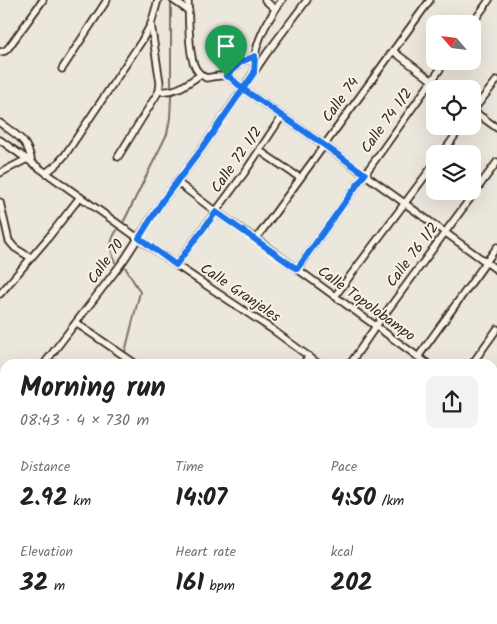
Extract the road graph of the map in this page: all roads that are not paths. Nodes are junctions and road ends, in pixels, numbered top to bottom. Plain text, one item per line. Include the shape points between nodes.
1 (43, 0) edge
2 (108, 0) edge
3 (158, 0) edge
4 (172, 0) edge
5 (188, 0) edge
6 (265, 0) edge
7 (282, 0) edge
8 (307, 0) edge
9 (430, 0) edge
10 (489, 0) edge
11 (275, 10) junction
12 (189, 11) junction
13 (478, 15) edge
14 (151, 24) junction
15 (393, 51) junction
16 (0, 52) edge
17 (255, 56) junction
18 (62, 69) dead end
19 (254, 73) junction
20 (200, 74) junction
21 (226, 76) junction
22 (431, 80) edge
23 (497, 80) edge
24 (243, 89) junction
25 (426, 89) edge
26 (162, 91) junction
27 (481, 101) edge
28 (282, 116) junction
29 (481, 117) edge
30 (0, 123) edge
31 (497, 128) edge
32 (0, 140) edge
33 (324, 145) junction
34 (260, 151) junction
35 (118, 157) dead end
36 (29, 161) junction
37 (497, 162) edge
38 (0, 173) edge
39 (46, 173) junction
40 (365, 174) junction
41 (426, 175) edge
42 (300, 178) junction
43 (177, 182) junction
44 (80, 198) junction
45 (0, 202) edge
46 (405, 203) junction
47 (216, 212) junction
48 (445, 232) junction
49 (139, 238) junction
50 (256, 239) junction
51 (497, 247) edge
52 (31, 258) junction
53 (486, 262) junction
54 (176, 265) junction
55 (297, 269) junction
56 (497, 270) edge
57 (0, 294) edge
58 (335, 296) junction
59 (76, 323) junction
60 (376, 326) junction
61 (497, 329) edge
62 (309, 356) junction
63 (418, 357) junction
64 (48, 359) edge
65 (129, 359) edge
66 (307, 359) edge
67 (313, 359) edge
68 (353, 359) edge
69 (421, 359) edge
70 (476, 359) edge

1 - 16 street via 9,47
2 - 18 street
3 - 14 street
4 - 12 street
5 - 12 street
6 - 11 street
7 - 11 street
8 - 19 street, Calle 70
9 - 15 street, Calle 74
10 - 13 street
11 - 17 street
12 - 20 street via 192,62
14 - 26 street
14 - 39 street via 73,144
15 - 22 street
15 - 33 street, Calle 74
17 - 19 street
17 - 21 street via 241,62
19 - 24 street, Calle 70
20 - 21 street via 206,78
20 - 26 street via 180,89
21 - 24 street
23 - 27 street
24 - 28 street
24 - 43 street, Calle 70
25 - 40 street, Calle 74 1/2
26 - 35 street
28 - 33 street
28 - 34 street, Calle 72 1/2
29 - 31 street
30 - 36 street via 25,143 29,149
32 - 36 street, Calle Granjeles
33 - 40 street
33 - 42 street, Calle 74
34 - 42 street
34 - 47 street, Calle 72 1/2
36 - 38 street
36 - 39 street, Calle Granjeles
37 - 48 street, Calle 76 1/2
39 - 44 street, Calle Granjeles
40 - 46 street
40 - 55 street, Calle 74 1/2
41 - 46 street
42 - 50 street, Calle 74
43 - 47 street, Calle Topolobampo
43 - 49 street, Calle 70
44 - 49 street, Calle Granjeles
44 - 52 street
45 - 52 street via 9,241
46 - 48 street
46 - 58 street
47 - 50 street, Calle Topolobampo
47 - 54 street, Calle 72 1/2
48 - 53 street
48 - 60 street, Calle 76 1/2
49 - 54 street, Calle Granjeles
49 - 59 street, Calle 70
50 - 55 street, Calle Topolobampo
51 - 53 street
52 - 57 street
53 - 56 street
53 - 63 street
54 - 62 street, Calle Granjeles
55 - 58 street, Calle Topolobampo
58 - 60 street, Calle Topolobampo
59 - 64 street, Calle 70
59 - 65 street
60 - 63 street, Calle Topolobampo
60 - 68 street, Calle 76 1/2
61 - 70 street
62 - 66 street
62 - 67 street, Calle Granjeles
63 - 69 street, Calle Topolobampo

